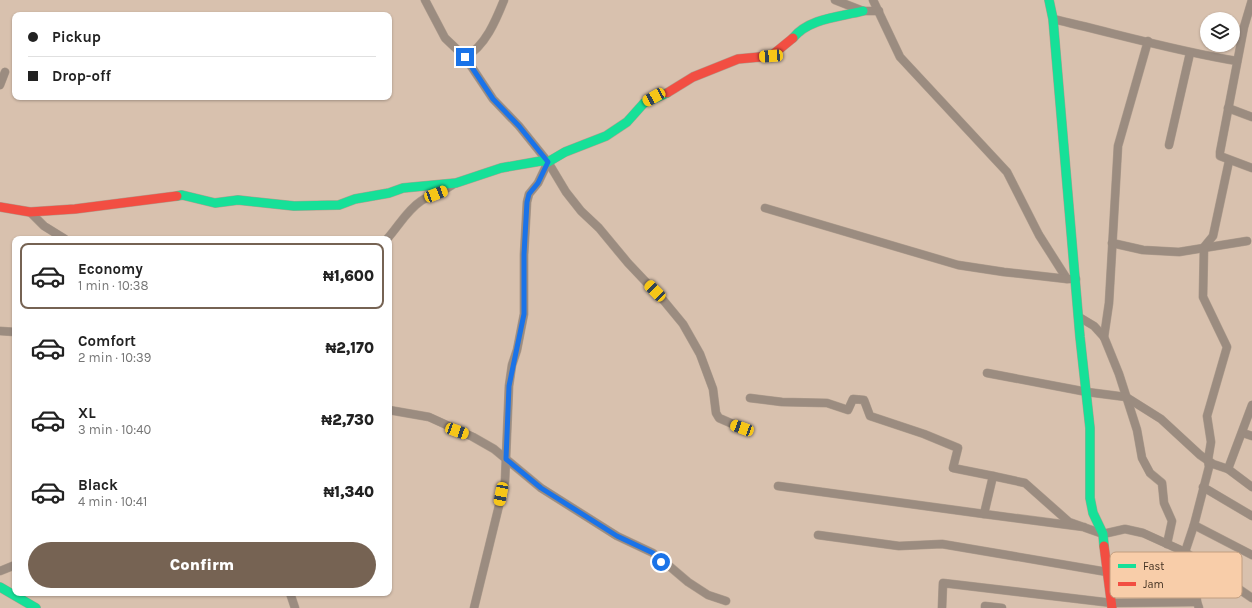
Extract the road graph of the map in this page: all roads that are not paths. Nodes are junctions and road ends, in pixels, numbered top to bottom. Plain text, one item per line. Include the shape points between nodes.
1 (425, 0) edge
2 (504, 0) edge
3 (835, 0) edge
4 (873, 0) edge
5 (1049, 0) edge
6 (1252, 0) edge
7 (863, 11) junction
8 (879, 11) junction
9 (1053, 19) junction
10 (1148, 41) junction
11 (1190, 53) junction
12 (465, 57) junction
13 (1237, 61) junction
14 (5, 72) dead end
15 (0, 85) edge
16 (1228, 108) junction
17 (1252, 117) edge
18 (1169, 145) dead end
19 (1229, 161) junction
20 (548, 162) junction
21 (1252, 168) edge
22 (456, 183) junction
23 (0, 207) edge
24 (765, 208) dead end
25 (30, 212) junction
26 (60, 236) edge
27 (389, 236) edge
28 (1247, 241) dead end
29 (1112, 243) junction
30 (1204, 249) junction
31 (1072, 279) junction
32 (1079, 317) junction
33 (0, 331) edge
34 (12, 332) edge
35 (1104, 337) junction
36 (987, 373) dead end
37 (1087, 392) junction
38 (1126, 396) junction
39 (750, 398) dead end
40 (1252, 405) edge
41 (392, 411) edge
42 (742, 428) dead end
43 (1243, 433) junction
44 (1252, 436) edge
45 (506, 459) junction
46 (1208, 460) junction
47 (1228, 469) junction
48 (992, 476) junction
49 (778, 486) dead end
50 (1203, 487) junction
51 (1252, 487) edge
52 (984, 514) junction
53 (1252, 516) edge
54 (1194, 525) junction
55 (1084, 527) junction
56 (1103, 534) junction
57 (818, 535) dead end
58 (1167, 544) junction
59 (1185, 552) joint
60 (1252, 555) edge
61 (12, 566) edge
62 (0, 571) edge
63 (1107, 572) junction
64 (0, 587) edge
65 (1242, 591) edge
66 (1110, 592) edge
67 (12, 594) edge
68 (15, 596) edge
69 (291, 596) edge
70 (1252, 598) edge
71 (726, 601) dead end
72 (1112, 605) edge
73 (1198, 605) edge
74 (36, 608) edge
75 (295, 608) edge
76 (474, 608) edge
77 (942, 608) edge
78 (985, 608) edge
79 (1002, 608) edge

1 - 12 street via 445,38
2 - 12 street via 474,53
3 - 7 street
4 - 8 street
5 - 9 street
6 - 13 street
7 - 8 street
7 - 20 street via 809,24 771,56 738,60 693,77 674,90 644,103 627,122 606,136 565,152
8 - 31 street via 900,57 1007,172 1039,235
9 - 10 street
9 - 31 street
10 - 11 street
10 - 29 street via 1118,146
11 - 13 street
11 - 18 street
12 - 20 street via 493,99
13 - 16 street
14 - 15 street
16 - 17 street
16 - 19 street via 1220,156
19 - 21 street
19 - 30 street via 1213,236
20 - 22 street via 501,168
20 - 42 street via 581,211 683,324 700,354 713,389 716,413 719,418
20 - 45 street via 527,202 524,314 509,386
22 - 25 street via 422,184 339,205 294,206 238,200 215,202 182,195 75,209
22 - 27 street via 447,190 420,201
23 - 25 street
24 - 31 street via 958,265
25 - 26 street via 44,226
28 - 30 street
29 - 30 street via 1143,250 1179,252
29 - 35 street via 1109,303
30 - 46 street via 1203,297 1228,347 1207,416 1211,442
31 - 32 street
32 - 35 street via 1094,326
32 - 37 street
33 - 34 street
35 - 38 street
36 - 37 street
37 - 38 street
37 - 56 street via 1090,498 1093,513
38 - 46 street via 1161,419 1180,439
38 - 58 street via 1137,430 1142,458 1150,473 1162,483 1164,503 1172,522
39 - 48 street via 827,403 848,410 853,399 864,400 870,416 958,448 953,468
40 - 43 street
41 - 45 street via 429,417 474,437 494,448
43 - 44 street
43 - 47 street
45 - 71 street via 547,492 617,536 653,553 661,562 708,595
45 - 76 street via 505,481
46 - 47 street
46 - 50 street via 1209,467
47 - 51 street
48 - 52 street
48 - 55 street via 1025,483 1069,522
49 - 52 street
50 - 53 street
50 - 54 street
52 - 55 street
54 - 59 street
54 - 60 street
55 - 56 street
56 - 58 street via 1125,529 1143,533
56 - 63 street
57 - 63 street via 899,546 942,544
58 - 59 street
61 - 62 street
63 - 66 street
64 - 67 street
65 - 70 street
68 - 74 street
69 - 75 street
72 - 73 street
72 - 77 street via 943,583
78 - 79 street

